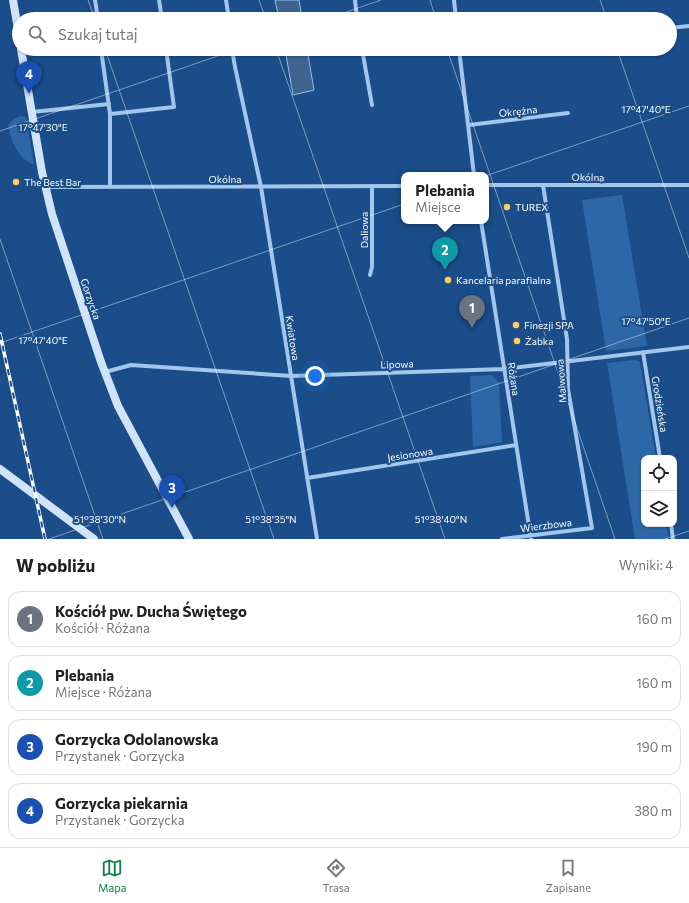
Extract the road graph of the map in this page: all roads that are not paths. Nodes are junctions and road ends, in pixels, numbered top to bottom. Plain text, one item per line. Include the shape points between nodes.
1 (13, 0) edge
2 (95, 0) edge
3 (160, 0) edge
4 (226, 0) edge
5 (356, 0) edge
6 (454, 0) edge
7 (15, 12) edge
8 (97, 12) edge
9 (161, 12) edge
10 (228, 12) edge
11 (357, 12) edge
12 (455, 12) edge
13 (689, 26) edge
14 (677, 27) edge
15 (22, 56) edge
16 (103, 56) edge
17 (167, 56) edge
18 (233, 56) edge
19 (363, 56) edge
20 (460, 56) edge
21 (109, 104) junction
22 (372, 105) dead end
23 (32, 112) junction
24 (568, 113) dead end
25 (110, 114) junction
26 (469, 124) junction
27 (474, 172) edge
28 (489, 185) edge
29 (543, 185) junction
30 (689, 185) edge
31 (372, 186) junction
32 (401, 186) edge
33 (46, 187) junction
34 (110, 187) junction
35 (261, 187) junction
36 (481, 224) edge
37 (370, 274) dead end
38 (689, 347) edge
39 (643, 352) junction
40 (568, 362) junction
41 (504, 369) junction
42 (105, 372) junction
43 (291, 376) junction
44 (516, 445) junction
45 (660, 455) edge
46 (0, 469) edge
47 (307, 478) junction
48 (671, 527) edge
49 (592, 528) joint
50 (530, 537) edge
51 (94, 539) edge
52 (189, 539) edge
53 (317, 539) edge
54 (502, 539) edge
55 (673, 539) edge

1 - 7 street
2 - 8 street
3 - 9 street
4 - 10 street
5 - 11 street
6 - 12 street
13 - 14 street
15 - 23 street, Gorzycka
16 - 21 street
17 - 25 street via 174,107
18 - 35 street, Kwiatowa
19 - 22 street
20 - 26 street
21 - 23 street
21 - 25 street
23 - 33 street, Gorzycka
24 - 26 street, Okrężna
25 - 34 street
26 - 27 street
28 - 29 street, Okólna
29 - 30 street, Okólna
29 - 40 street, Malwowa
31 - 32 street, Okólna
31 - 35 street, Okólna
31 - 37 street, Daliowa
33 - 34 street, Okólna
33 - 42 street, Gorzycka via 55,222
34 - 35 street, Okólna
35 - 43 street, Kwiatowa
36 - 41 street, Różana
38 - 39 street, Lipowa
39 - 40 street, Lipowa
39 - 45 street, Grodzieńska
40 - 41 street, Lipowa
40 - 49 street, Malwowa via 568,389
41 - 43 street, Lipowa
41 - 44 street, Różana
42 - 43 street, Lipowa via 141,366
42 - 52 street, Gorzycka via 118,406
43 - 47 street, Kwiatowa
44 - 47 street, Jesionowa
44 - 50 street, Różana
46 - 51 street
47 - 53 street, Kwiatowa
48 - 55 street
49 - 50 street, Wierzbowa
50 - 54 street, Wierzbowa

